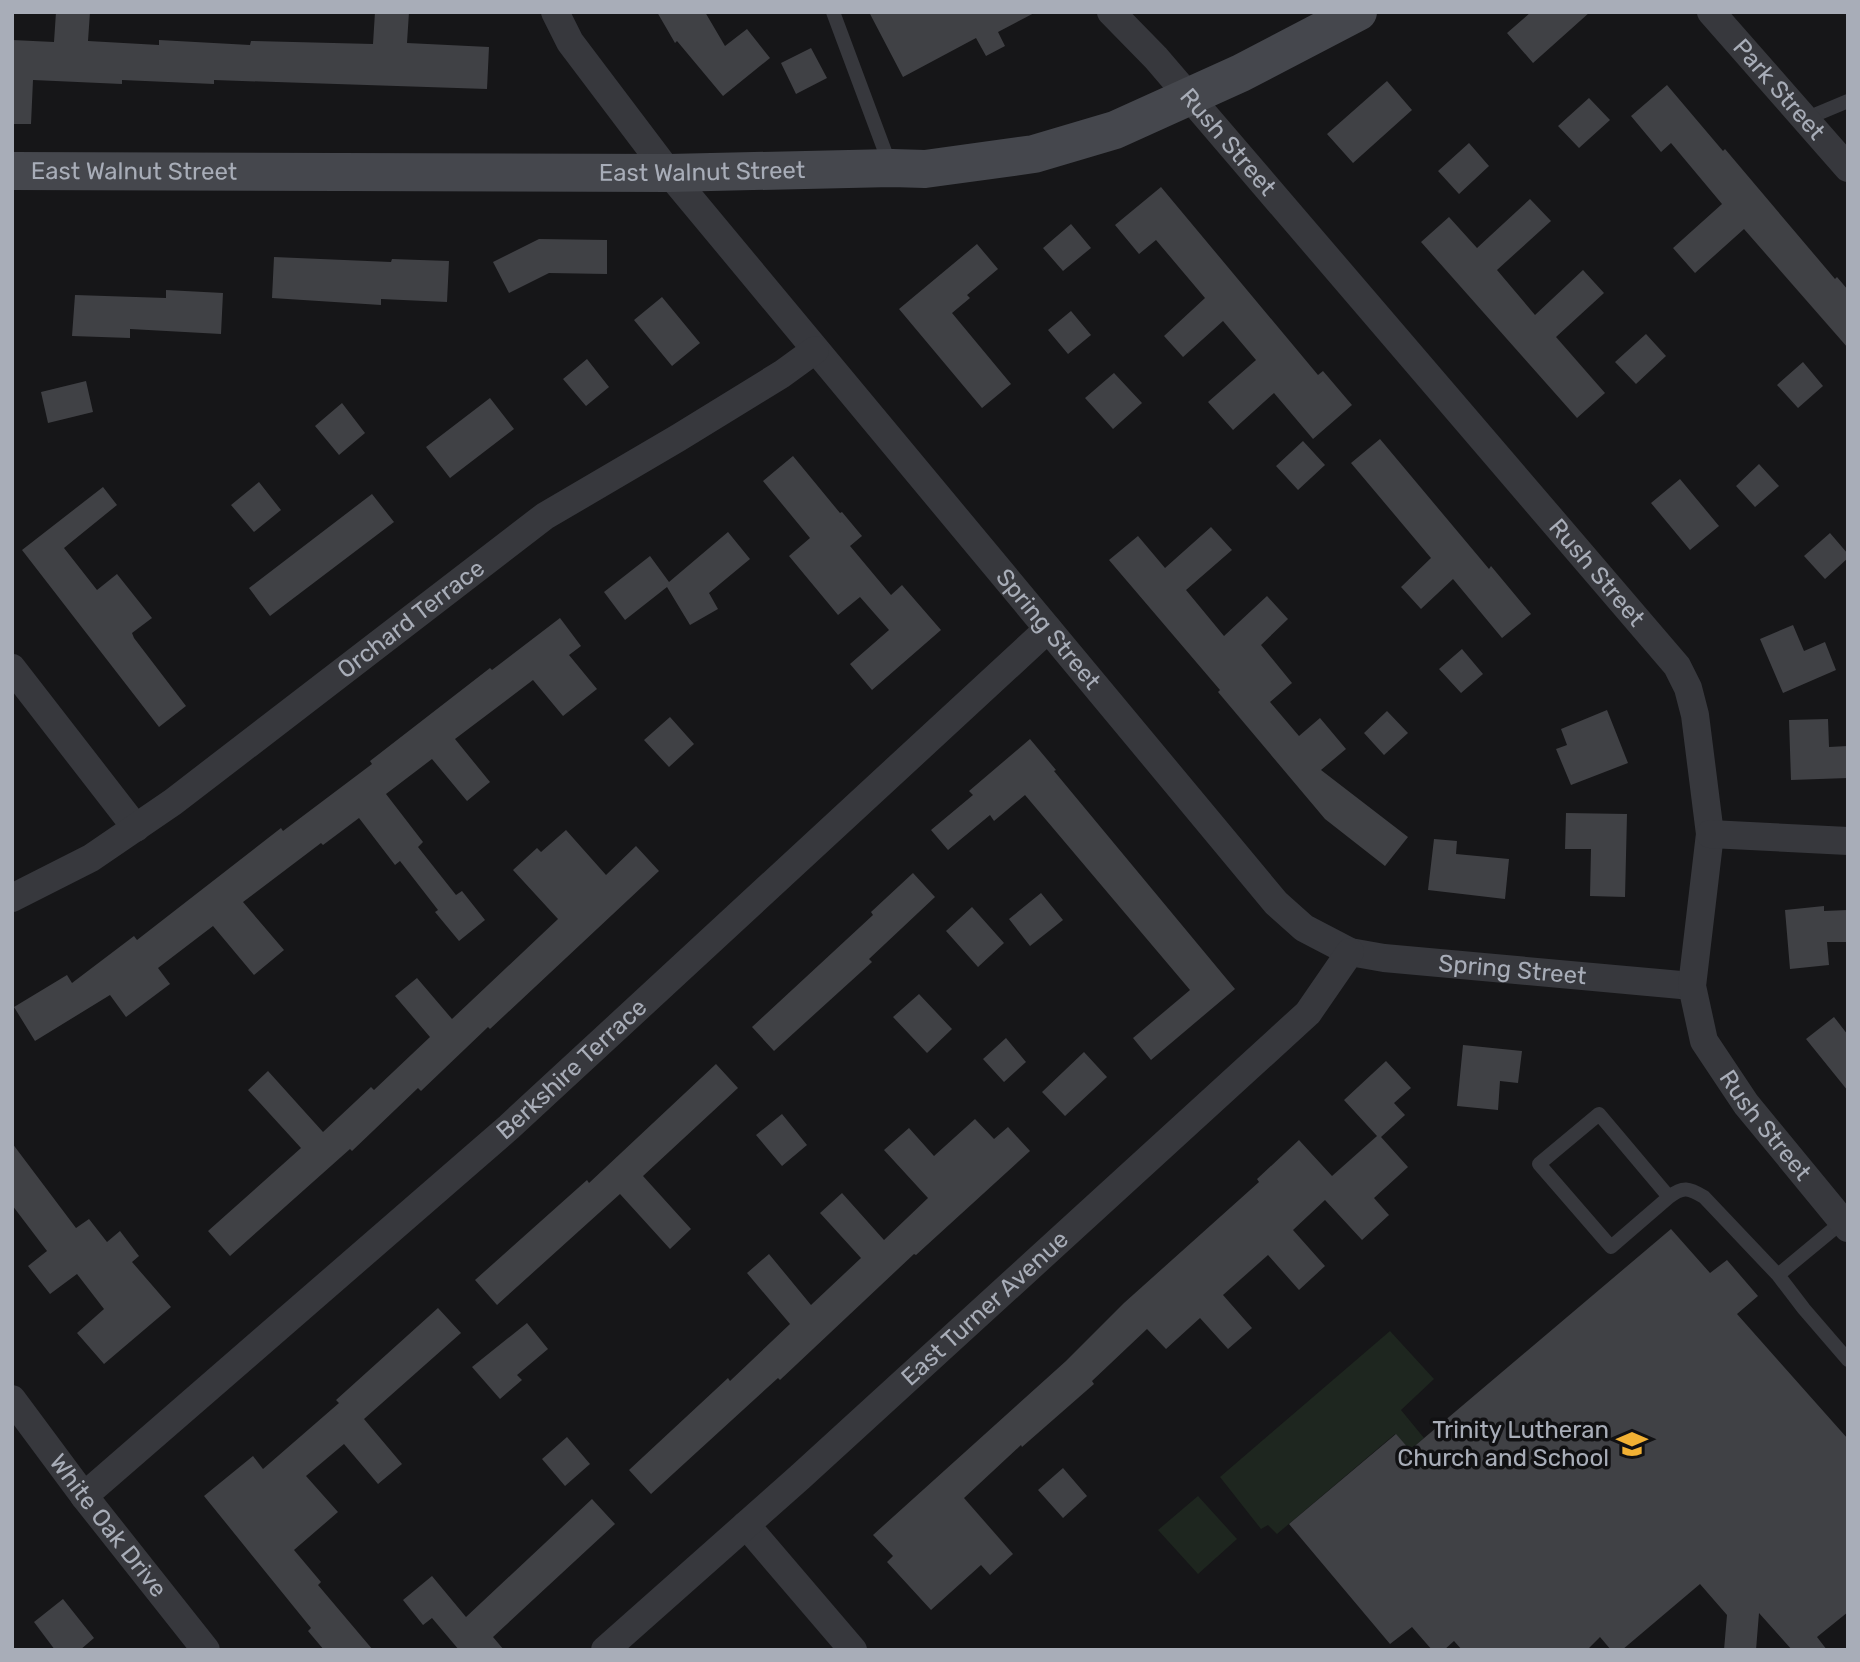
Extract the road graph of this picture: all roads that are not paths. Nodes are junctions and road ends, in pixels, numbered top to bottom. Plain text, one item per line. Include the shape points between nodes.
1 (555, 12) edge
2 (833, 12) edge
3 (1111, 12) edge
4 (1358, 12) edge
5 (1711, 12) edge
6 (1188, 98) junction
7 (1848, 101) edge
8 (1805, 119) junction
9 (892, 168) junction
10 (1848, 168) edge
11 (12, 171) edge
12 (669, 173) junction
13 (815, 350) junction
14 (1048, 629) junction
15 (12, 668) edge
16 (136, 828) junction
17 (1710, 834) junction
18 (1848, 841) edge
19 (12, 898) edge
20 (1350, 952) junction
21 (1692, 986) junction
22 (1669, 1197) junction
23 (1845, 1225) edge
24 (1778, 1275) junction
25 (1848, 1360) edge
26 (12, 1399) edge
27 (84, 1496) junction
28 (746, 1525) junction
29 (206, 1650) edge
30 (605, 1650) edge
31 (853, 1650) edge

1 - 12 street, Spring Street via 570,42
2 - 9 lane
3 - 6 street, Rush Street
4 - 6 street, East Walnut Street
5 - 8 street, Park Street
6 - 9 street, East Walnut Street via 1115,130 1034,153 925,169
6 - 17 street, Rush Street via 1677,666 1695,715
7 - 8 lane
8 - 10 street, Park Street
9 - 12 street, East Walnut Street
11 - 12 street, East Walnut Street
12 - 13 street, Spring Street
13 - 14 street, Spring Street
13 - 16 street, Orchard Terrace via 545,516
14 - 20 street, Spring Street via 1276,903 1304,928
14 - 27 street, Berkshire Terrace via 509,1127
15 - 16 street
16 - 19 street, Orchard Terrace via 91,858
17 - 18 street
17 - 21 street, Rush Street
20 - 21 street, Spring Street
20 - 28 street, East Turner Avenue via 1308,1013
21 - 23 street, Rush Street via 1704,1041 1725,1076
22 - 22 lane via 1599,1114 1539,1164 1611,1247
22 - 24 lane via 1680,1188 1690,1188 1704,1197
23 - 24 lane
24 - 25 lane
26 - 27 street, White Oak Drive
27 - 29 street, White Oak Drive
28 - 30 street, East Turner Avenue
28 - 31 street

